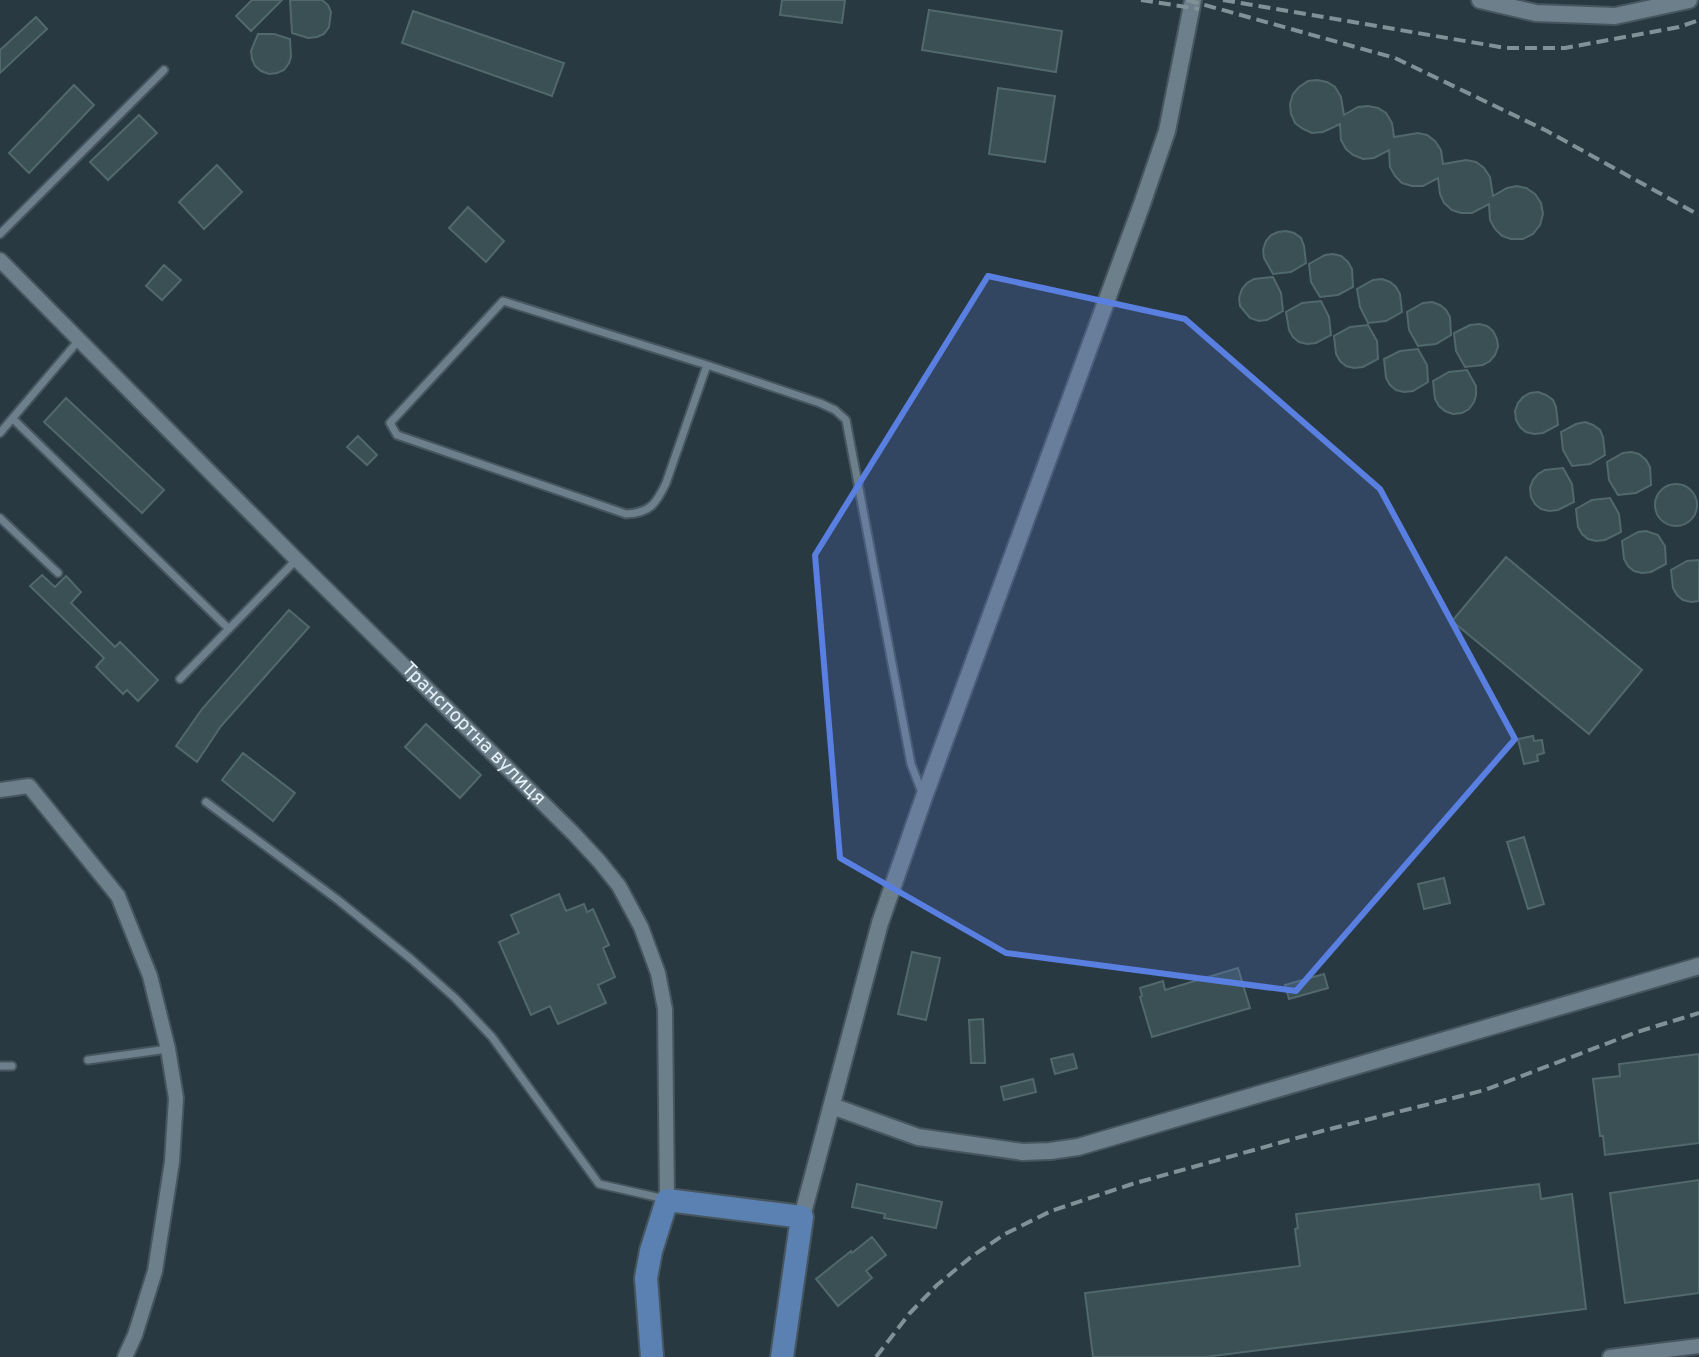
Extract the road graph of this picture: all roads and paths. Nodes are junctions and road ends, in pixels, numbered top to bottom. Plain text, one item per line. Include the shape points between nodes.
1 (1193, 0) edge
2 (1480, 0) edge
3 (1689, 0) edge
4 (164, 70) dead end
5 (0, 234) edge
6 (0, 260) edge
7 (79, 340) junction
8 (707, 365) junction
9 (13, 419) junction
10 (0, 433) edge
11 (0, 518) edge
12 (297, 560) junction
13 (58, 573) dead end
14 (229, 629) junction
15 (180, 679) dead end
16 (0, 790) edge
17 (924, 797) junction
18 (206, 802) dead end
19 (1699, 966) edge
20 (168, 1049) junction
21 (88, 1060) dead end
22 (0, 1066) edge
23 (12, 1066) dead end
24 (832, 1106) junction
25 (667, 1200) junction
26 (802, 1217) junction
27 (1699, 1346) edge
28 (125, 1357) edge
29 (652, 1357) edge
30 (782, 1357) edge
31 (1610, 1357) edge

1 - 17 street via 1167,131
2 - 3 street via 1536,13 1615,16
4 - 5 lane
6 - 7 street, Транспортна вулиця
7 - 9 lane
7 - 12 street, Транспортна вулиця
8 - 8 lane via 503,301 390,423 397,435 626,514 640,513 660,497
8 - 17 lane via 820,403 846,420 911,764
9 - 10 lane
9 - 14 lane
11 - 13 lane
12 - 14 lane
12 - 25 street, Транспортна вулиця via 573,833 619,886 641,927 665,1009
14 - 15 lane
16 - 20 street via 29,786 118,896 150,976
17 - 24 street via 880,923
18 - 25 lane via 338,900 455,998 492,1037 599,1184
19 - 24 street via 1078,1147 1023,1152 918,1137
20 - 21 lane
20 - 28 street via 176,1098 172,1162 155,1271
22 - 23 lane
24 - 26 street
25 - 26 main road
25 - 29 main road via 646,1278
26 - 30 main road
27 - 31 street

